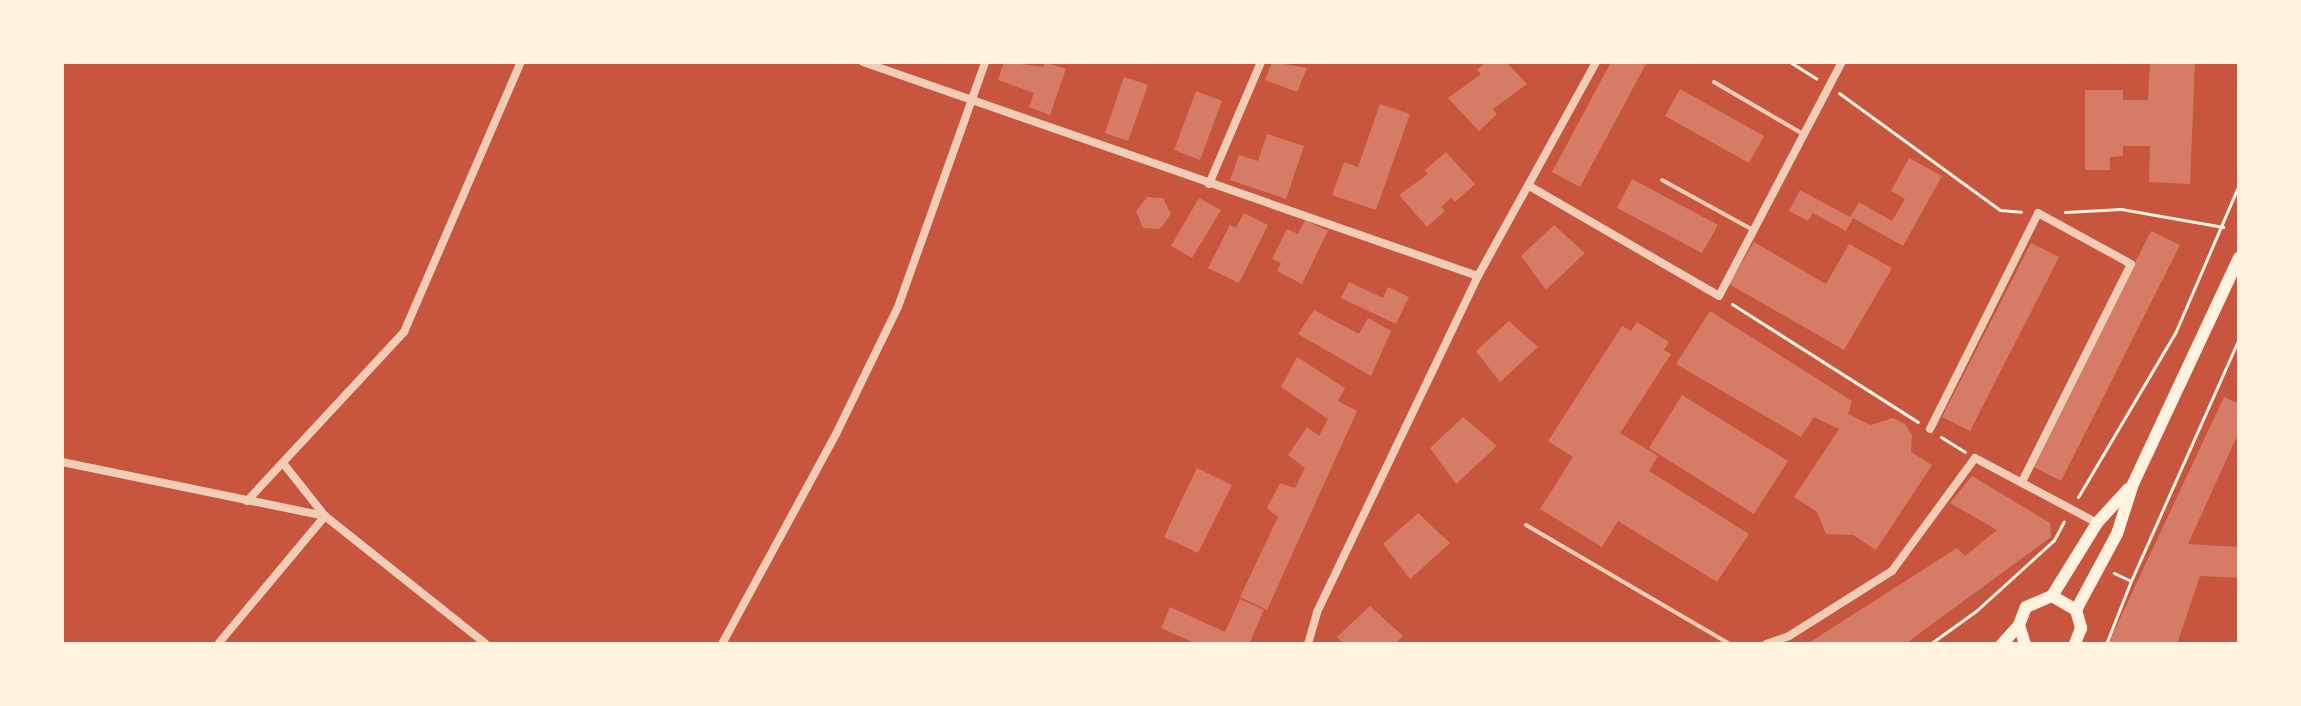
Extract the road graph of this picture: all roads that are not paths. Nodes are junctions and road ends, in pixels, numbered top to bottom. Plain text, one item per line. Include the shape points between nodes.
1 (521, 62) edge
2 (863, 62) edge
3 (985, 62) edge
4 (1261, 62) edge
5 (1596, 62) edge
6 (1842, 62) edge
7 (1714, 82) dead end
8 (969, 100) junction
9 (1803, 134) junction
10 (1662, 180) dead end
11 (1209, 184) junction
12 (1531, 187) junction
13 (1753, 230) junction
14 (2239, 258) edge
15 (1478, 276) junction
16 (1930, 429) road end
17 (62, 462) edge
18 (283, 463) junction
19 (2022, 482) junction
20 (2133, 484) junction
21 (247, 501) junction
22 (325, 516) junction
23 (2097, 523) junction
24 (1526, 525) dead end
25 (2052, 596) junction
26 (2076, 610) junction
27 (2019, 625) junction
28 (218, 644) edge
29 (486, 644) edge
30 (722, 644) edge
31 (1308, 644) edge
32 (1730, 644) edge
33 (1766, 644) edge
34 (2002, 644) edge
35 (2025, 644) edge
36 (2075, 644) edge

1 - 18 street via 404,332
2 - 8 street
3 - 8 street
4 - 11 street
5 - 12 street
6 - 9 street
7 - 9 lane
8 - 11 street
8 - 30 street via 898,307
9 - 13 street
10 - 13 lane
11 - 15 street
12 - 13 street via 1719,296
12 - 15 street
14 - 20 main road
15 - 31 street via 1317,612
16 - 19 street via 2038,213 2131,264
17 - 21 street
18 - 21 street
18 - 22 street
19 - 23 street
19 - 33 street via 1975,458 1892,571 1789,636
20 - 23 main road
20 - 26 main road
21 - 22 street
22 - 28 street
22 - 29 street
23 - 25 main road
24 - 32 lane
25 - 26 main road
25 - 27 main road via 2026,607
26 - 36 main road via 2081,628
27 - 34 main road
27 - 35 main road

